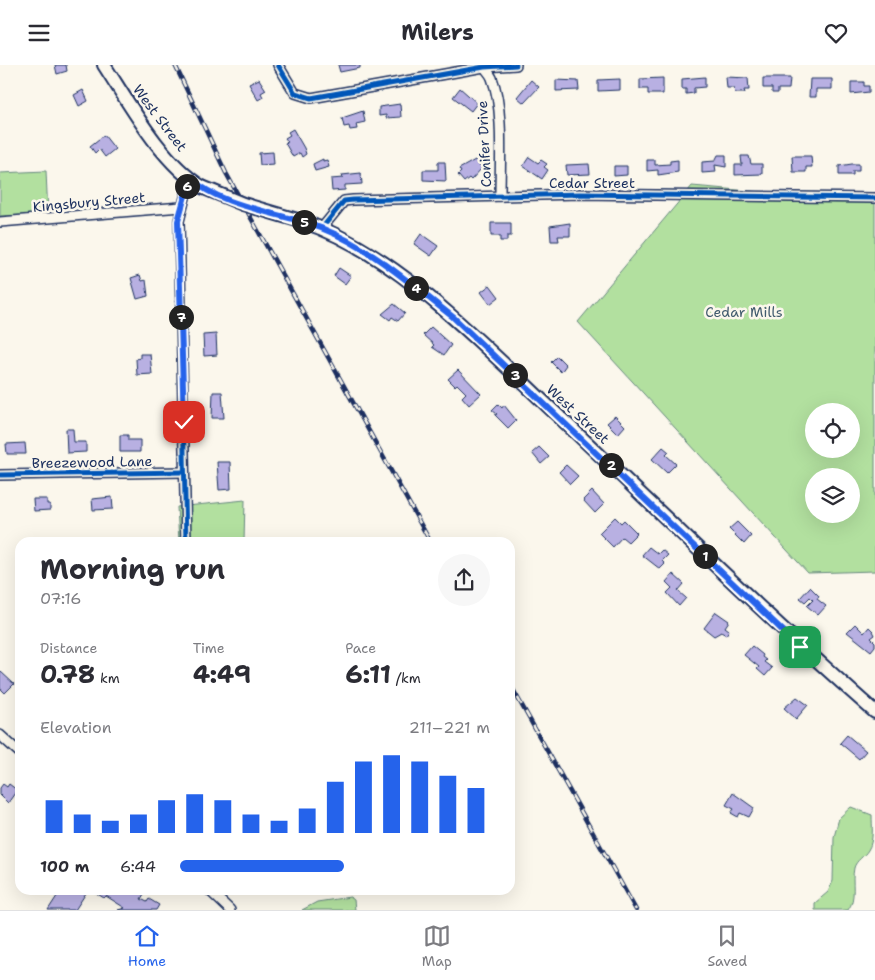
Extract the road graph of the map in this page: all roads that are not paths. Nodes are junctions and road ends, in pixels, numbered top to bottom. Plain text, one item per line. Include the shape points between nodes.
1 (104, 65) edge
2 (278, 65) edge
3 (516, 65) edge
4 (484, 66) edge
5 (190, 178) junction
6 (874, 195) edge
7 (500, 196) junction
8 (181, 207) junction
9 (0, 222) edge
10 (322, 228) junction
11 (184, 472) junction
12 (0, 475) edge
13 (186, 537) edge
14 (875, 712) edge
15 (0, 735) edge
16 (15, 748) edge
17 (214, 895) edge
18 (230, 910) edge

1 - 5 main road, West Street via 163,151
2 - 4 street via 295,93 311,98
3 - 4 street
4 - 7 street, Conifer Drive via 492,75 499,119
5 - 8 street
5 - 10 main road, West Street, bridge via 202,187 243,204
6 - 7 street, Cedar Street
7 - 10 street, Cedar Street via 344,201
8 - 9 street, Kingsbury Street
8 - 11 street via 178,221
10 - 14 main road, West Street via 382,263 453,317 800,647
11 - 12 street, Breezewood Lane
11 - 13 street
15 - 16 street
17 - 18 street

